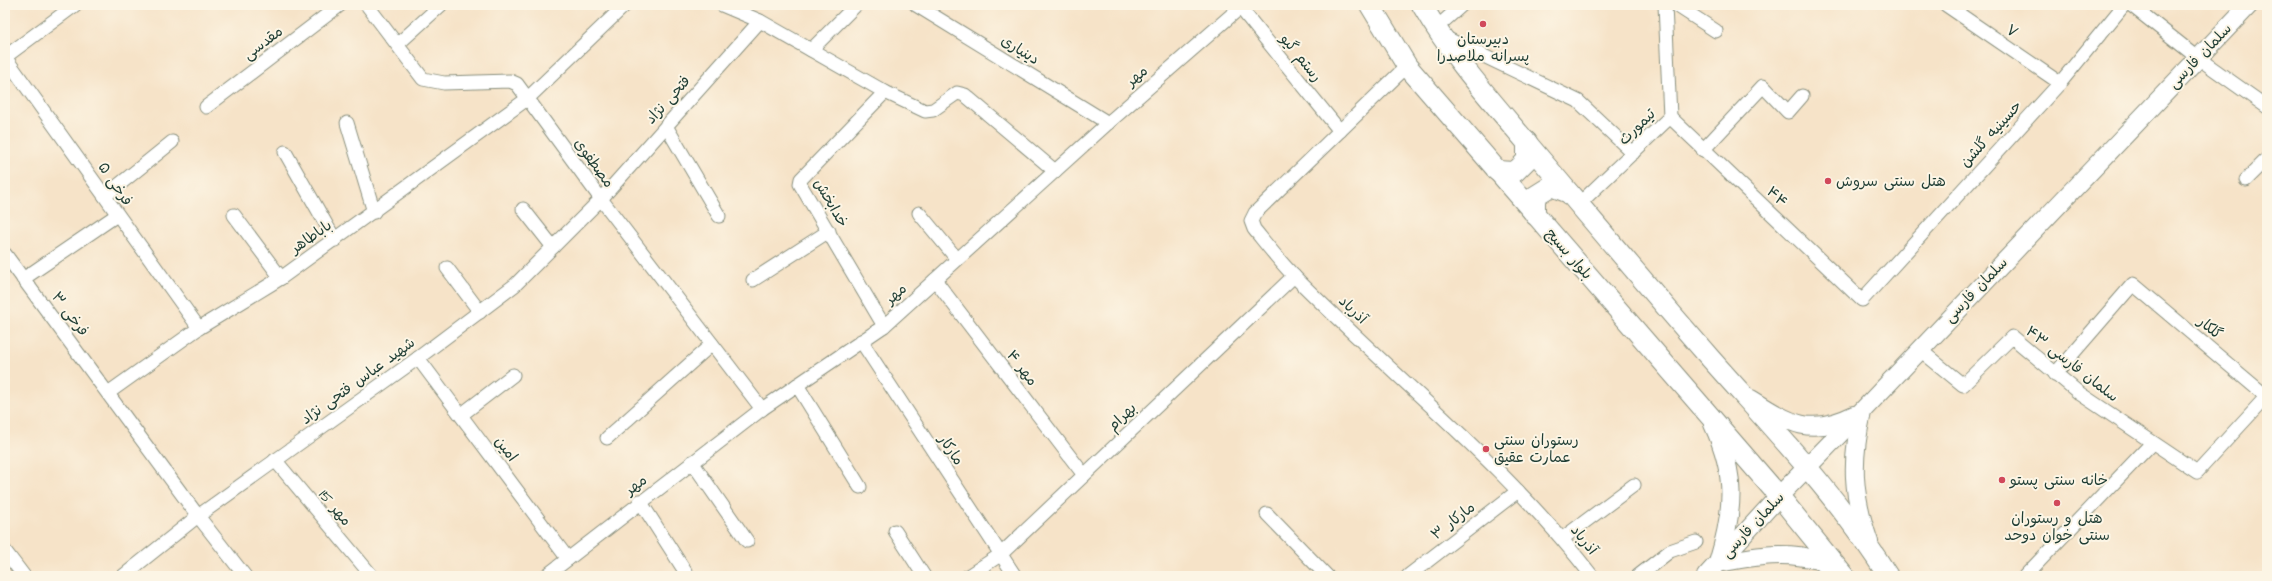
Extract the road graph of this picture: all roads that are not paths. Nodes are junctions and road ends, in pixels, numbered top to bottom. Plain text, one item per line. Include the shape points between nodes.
1 (75, 5) edge
2 (340, 5) edge
3 (367, 5) edge
4 (441, 5) edge
5 (625, 5) edge
6 (722, 5) edge
7 (856, 5) edge
8 (916, 5) edge
9 (1370, 5) edge
10 (1422, 5) edge
11 (1462, 5) edge
12 (1665, 5) edge
13 (1676, 5) edge
14 (1946, 5) edge
15 (2124, 5) edge
16 (2131, 5) edge
17 (2249, 5) edge
18 (1240, 6) edge
19 (760, 21) junction
20 (1716, 31) dead end
21 (1438, 32) junction
22 (398, 44) junction
23 (811, 50) junction
24 (5, 57) edge
25 (2198, 58) junction
26 (1407, 66) junction
27 (2060, 83) junction
28 (885, 92) junction
29 (1802, 96) dead end
30 (527, 99) junction
31 (206, 107) dead end
32 (2267, 107) edge
33 (1670, 118) junction
34 (347, 123) dead end
35 (1108, 123) junction
36 (666, 126) junction
37 (1340, 131) junction
38 (172, 142) dead end
39 (1527, 142) junction
40 (1703, 150) junction
41 (285, 152) dead end
42 (1633, 153) junction
43 (2267, 159) edge
44 (1055, 171) junction
45 (1498, 171) junction
46 (2246, 180) dead end
47 (105, 196) junction
48 (600, 199) junction
49 (1574, 199) junction
50 (523, 209) dead end
51 (374, 212) junction
52 (919, 213) dead end
53 (117, 215) junction
54 (234, 215) dead end
55 (1535, 215) junction
56 (719, 216) dead end
57 (829, 232) junction
58 (335, 240) junction
59 (553, 247) junction
60 (5, 254) edge
61 (957, 259) junction
62 (447, 268) dead end
63 (1294, 276) junction
64 (281, 278) junction
65 (23, 279) junction
66 (753, 280) dead end
67 (935, 280) junction
68 (1862, 300) joint
69 (480, 312) junction
70 (884, 326) junction
71 (199, 328) junction
72 (861, 341) junction
73 (712, 344) junction
74 (1919, 349) junction
75 (418, 358) junction
76 (2055, 374) junction
77 (513, 375) dead end
78 (797, 385) junction
79 (1742, 393) junction
80 (108, 394) junction
81 (2267, 396) edge
82 (762, 409) junction
83 (1862, 411) junction
84 (461, 415) junction
85 (1710, 417) junction
86 (607, 438) dead end
87 (2152, 443) junction
88 (275, 460) junction
89 (692, 462) junction
90 (1808, 468) junction
91 (1084, 475) junction
92 (1634, 485) dead end
93 (860, 487) dead end
94 (1518, 491) junction
95 (1780, 496) junction
96 (640, 502) junction
97 (1267, 514) dead end
98 (198, 516) junction
99 (896, 531) dead end
100 (1563, 538) junction
101 (747, 541) dead end
102 (1696, 542) dead end
103 (1871, 548) junction
104 (5, 550) edge
105 (1000, 555) junction
106 (568, 559) junction
107 (1718, 563) junction
108 (24, 576) edge
109 (123, 576) edge
110 (245, 576) edge
111 (372, 576) edge
112 (546, 576) edge
113 (688, 576) edge
114 (924, 576) edge
115 (968, 576) edge
116 (1015, 576) edge
117 (1327, 576) edge
118 (1408, 576) edge
119 (1592, 576) edge
120 (1638, 576) edge
121 (1706, 576) edge
122 (1843, 576) edge
123 (1888, 576) edge
124 (2025, 576) edge

1 - 24 street
2 - 31 street, مقدسی
3 - 22 street, مصطفوی
4 - 22 street
5 - 30 street, باباطاهر
6 - 19 street
7 - 23 street
8 - 35 street, دینیاری
9 - 26 main road, بلوار بسیج
10 - 21 main road
11 - 21 street
12 - 33 street, تیمورث
13 - 20 street
14 - 27 street, ۷
15 - 27 street, حسینیه گلشن
16 - 25 street
17 - 25 main road, سلمان فارسی
18 - 35 street, مهر
18 - 37 street, رستم گیو
19 - 23 street
19 - 36 street, فتحی نژاد
21 - 39 main road via 1499,111
21 - 42 street via 1578,101
22 - 30 street, مصطفوی via 428,81 510,81 517,84
23 - 28 street
24 - 47 street, فرخی ۵
25 - 32 street
25 - 74 main road, سلمان فارسی
26 - 37 street, آذرباد
26 - 45 main road, بلوار بسیج
27 - 68 street, حسینیه گلشن
28 - 44 street via 929,112 957,93 965,94
28 - 57 street, خدابخش via 801,179 800,184
29 - 40 street via 1788,112 1763,86
30 - 48 street, مصطفوی
30 - 51 street, باباطاهر
33 - 40 street, ۴۴
33 - 42 street, تیمورث
34 - 51 street
35 - 44 street, مهر
36 - 48 street, فتحی نژاد
36 - 56 street
37 - 63 street, آذرباد via 1254,213 1251,221 1254,229
38 - 47 street
39 - 45 main road via 1527,160 1515,172
39 - 49 main road
40 - 68 street, ۴۴
41 - 58 street
42 - 49 street, تیمورث
43 - 46 street
44 - 61 street, مهر
45 - 55 main road, بلوار بسیج
47 - 53 street, فرخی ۵
48 - 59 street, شهید عباس فتحی نژاد
48 - 73 street, مصطفوی
49 - 55 main road via 1551,186 1535,196
49 - 79 main road
50 - 59 street
51 - 58 street, باباطاهر
52 - 61 street
53 - 65 street
53 - 71 street, فرخی ۵
54 - 64 street
55 - 85 main road, بلوار بسیج
57 - 66 street
57 - 70 street, خدابخش
58 - 64 street, باباطاهر
59 - 69 street, شهید عباس فتحی نژاد via 516,284
60 - 65 street, فرخی ۳
61 - 67 street, مهر
62 - 69 street
63 - 91 street, بهرام
63 - 94 street, آذرباد
64 - 71 street, باباطاهر
65 - 80 street, فرخی ۳
67 - 70 street, مهر
67 - 91 street, مهر ۴
69 - 75 street, شهید عباس فتحی نژاد
70 - 72 street, مهر
71 - 80 street, باباطاهر
72 - 78 street, مهر
72 - 105 street, مارکار
73 - 82 street, مصطفوی
73 - 86 street
74 - 76 street, سلمان فارسی ۴۳ via 1964,385 2012,337
74 - 83 main road, سلمان فارسی
75 - 84 street, امین
75 - 88 street, شهید عباس فتحی نژاد
76 - 81 street, گلکار via 2133,284
76 - 87 street, سلمان فارسی ۴۳
77 - 84 street
78 - 82 street, مهر
78 - 93 street
79 - 83 main road via 1784,419 1815,427 1836,425
79 - 90 main road
80 - 98 street, فرخی ۳
81 - 87 street, سلمان فارسی ۴۳ via 2197,472
82 - 89 street, مهر
83 - 90 main road, سلمان فارسی
83 - 103 main road via 1854,473 1858,512
84 - 106 street, امین
85 - 95 main road, بلوار بسیج
85 - 107 main road via 1723,444 1732,498 1727,532
87 - 124 street
88 - 98 street, شهید عباس فتحی نژاد
88 - 111 street, مهر 15
89 - 96 street, مهر
89 - 101 street
90 - 95 main road, سلمان فارسی
90 - 103 main road
91 - 105 street, بهرام
92 - 100 street
94 - 100 street, آذرباد
94 - 118 street, مارکار ۳
95 - 107 main road, سلمان فارسی
95 - 122 main road, بلوار بسیج
96 - 106 street, مهر
96 - 113 street
97 - 117 street
98 - 109 street, شهید عباس فتحی نژاد
98 - 110 street, فرخی ۳
99 - 114 street
100 - 119 street, آذرباد
102 - 120 street via 1670,551
103 - 123 main road
104 - 108 street
105 - 115 street, بهرام
105 - 116 street, مارکار
106 - 112 street, مهر
107 - 121 main road, سلمان فارسی
107 - 122 main road via 1786,554 1818,560

